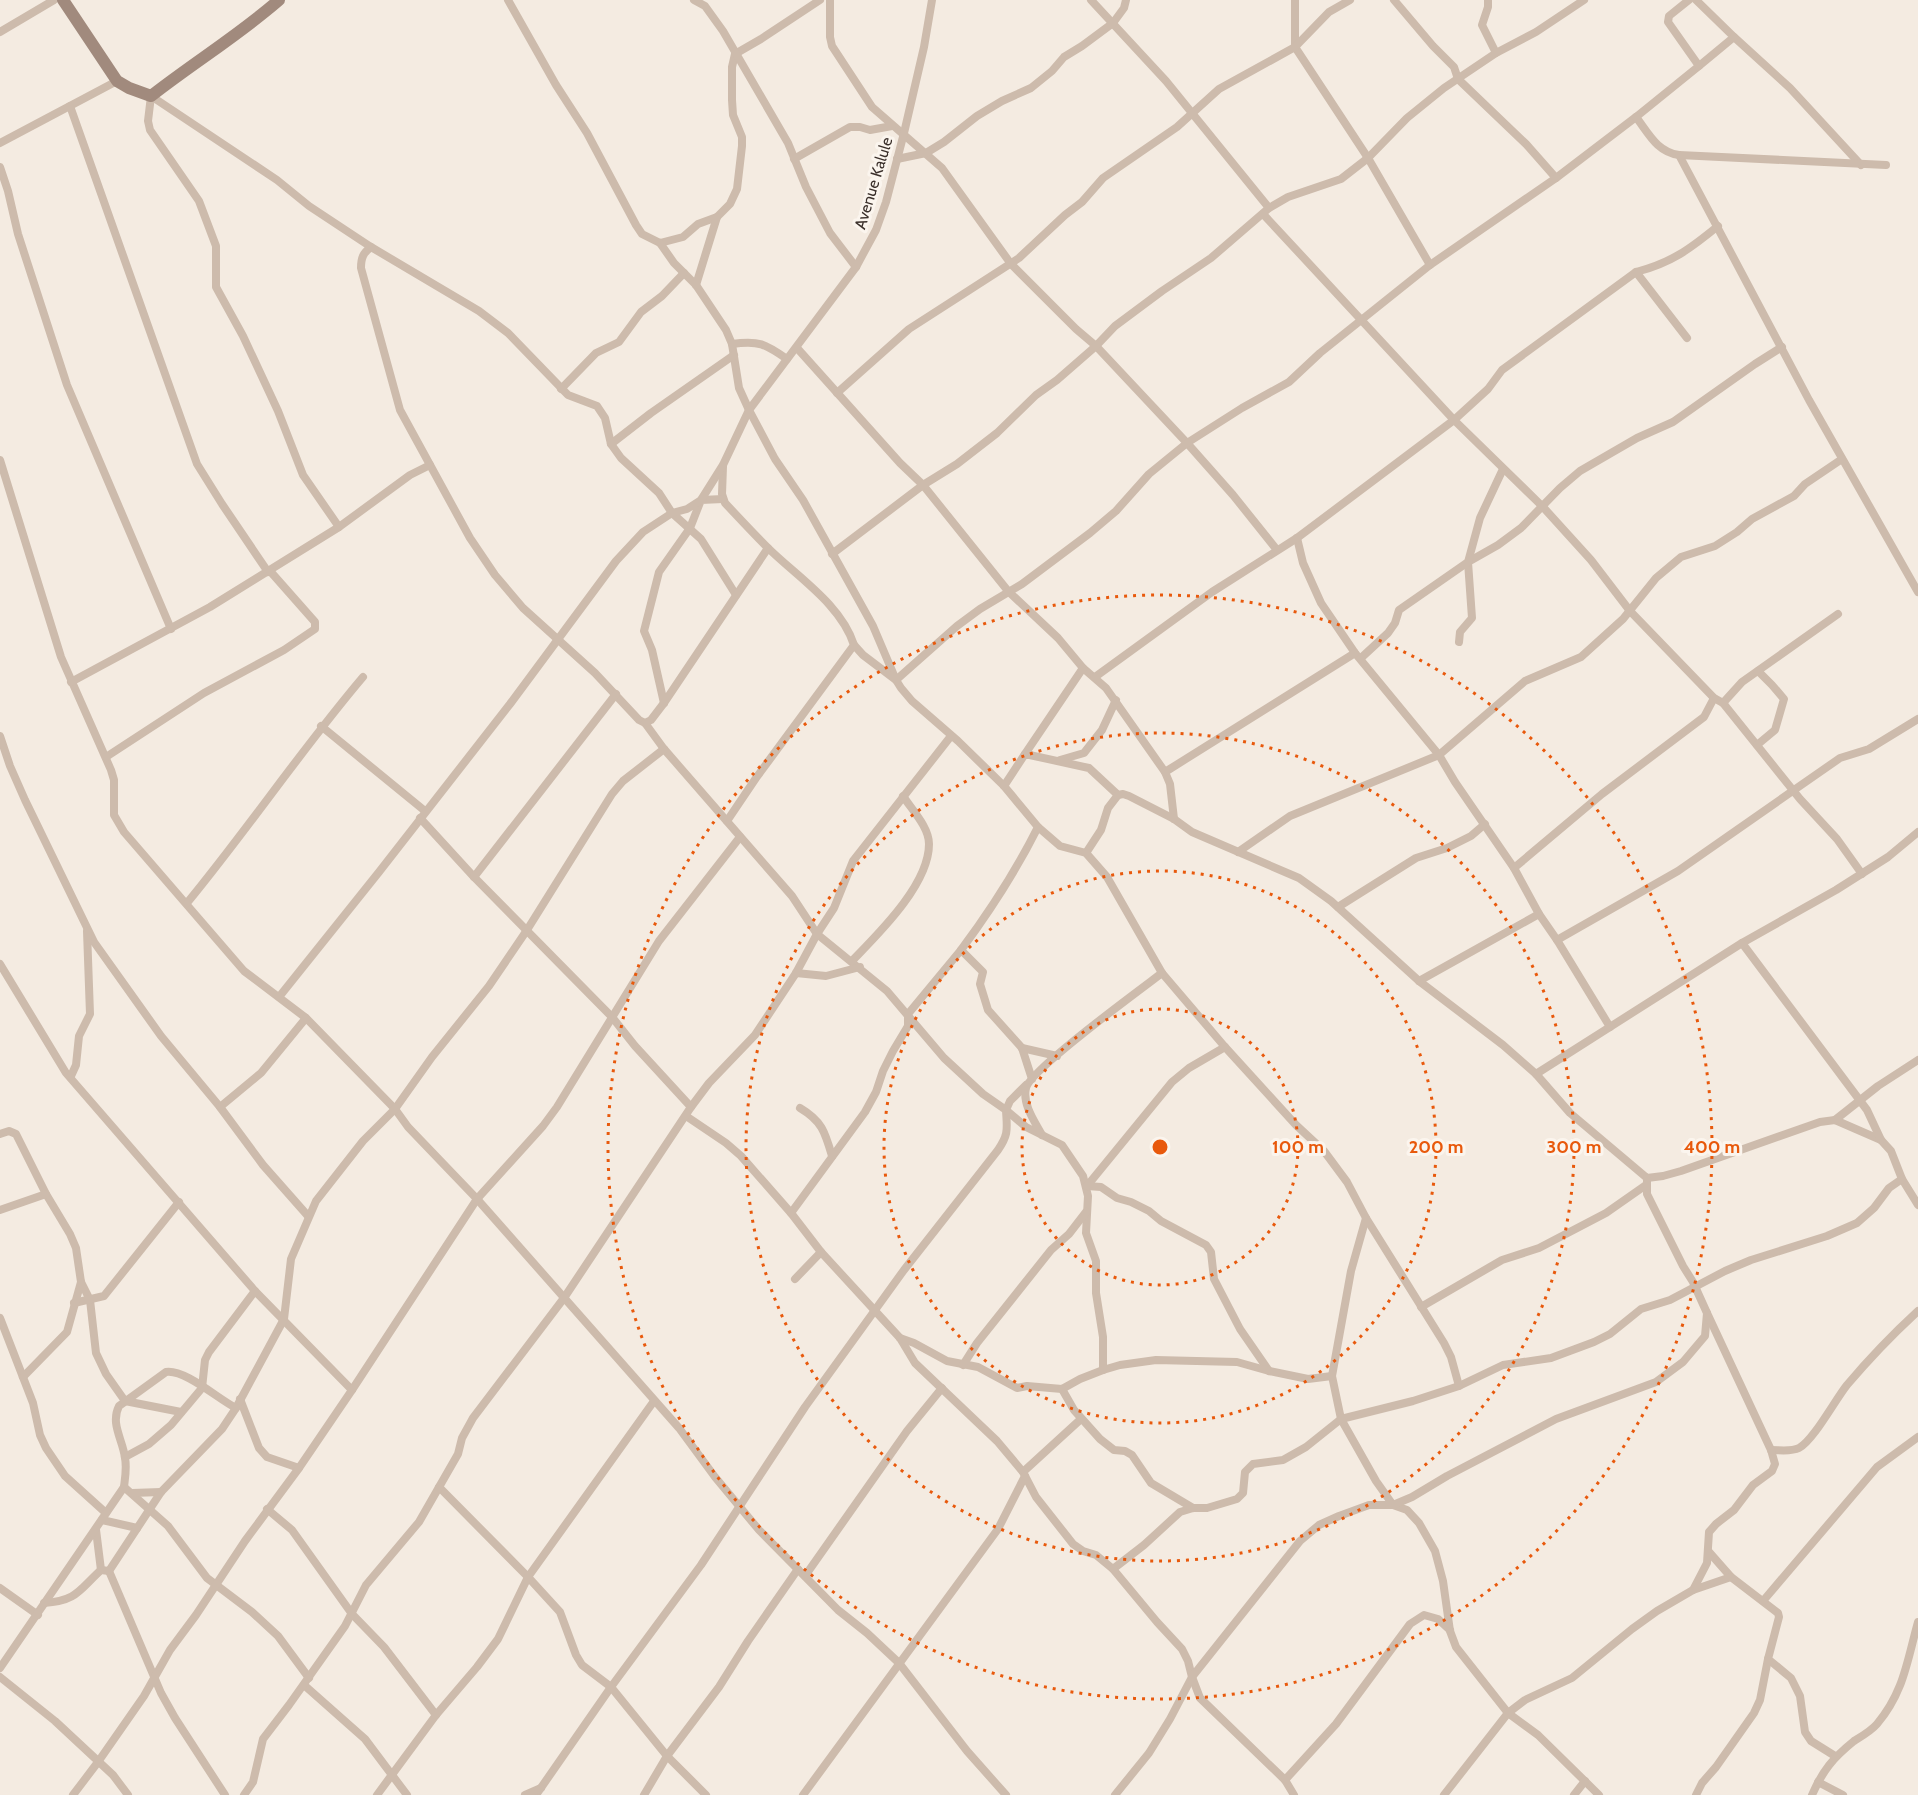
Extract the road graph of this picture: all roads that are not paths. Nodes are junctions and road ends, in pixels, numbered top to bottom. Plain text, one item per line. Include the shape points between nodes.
1 (54, 0) edge
2 (63, 0) edge
3 (279, 0) edge
4 (508, 0) edge
5 (694, 0) edge
6 (820, 0) edge
7 (830, 0) edge
8 (932, 0) edge
9 (1091, 0) edge
10 (1126, 0) edge
11 (1295, 0) edge
12 (1350, 0) edge
13 (1394, 0) edge
14 (1488, 0) edge
15 (1584, 0) edge
16 (1689, 0) edge
17 (1696, 0) edge
18 (1113, 23) junction
19 (0, 32) edge
20 (1734, 38) junction
21 (1295, 47) junction
22 (1496, 53) junction
23 (735, 54) junction
24 (1699, 66) junction
25 (1458, 79) junction
26 (117, 81) junction
27 (151, 96) junction
28 (70, 106) junction
29 (1193, 114) junction
30 (1636, 117) junction
31 (892, 126) junction
32 (904, 133) junction
33 (0, 143) edge
34 (926, 153) junction
35 (1679, 155) junction
36 (1368, 158) junction
37 (794, 159) junction
38 (897, 159) junction
39 (1861, 165) junction
40 (1886, 165) dead end
41 (0, 168) edge
42 (1556, 178) junction
43 (1266, 211) junction
44 (717, 217) junction
45 (1718, 226) junction
46 (660, 243) junction
47 (371, 247) junction
48 (1011, 264) junction
49 (1430, 265) junction
50 (856, 267) junction
51 (1636, 272) junction
52 (684, 273) junction
53 (696, 285) junction
54 (1360, 320) junction
55 (1686, 338) dead end
56 (732, 344) junction
57 (1096, 346) junction
58 (1782, 347) junction
59 (797, 348) junction
60 (734, 355) junction
61 (787, 359) junction
62 (561, 389) junction
63 (837, 393) junction
64 (748, 410) junction
65 (1454, 420) junction
66 (1187, 443) junction
67 (611, 444) junction
68 (1842, 459) junction
69 (0, 460) edge
70 (430, 465) junction
71 (723, 465) junction
72 (1503, 470) junction
73 (923, 485) junction
74 (723, 499) junction
75 (702, 500) junction
76 (1543, 507) junction
77 (672, 513) junction
78 (339, 527) junction
79 (690, 528) junction
80 (1297, 538) junction
81 (768, 548) junction
82 (1277, 550) junction
83 (832, 554) junction
84 (1468, 562) junction
85 (269, 571) junction
86 (1008, 591) junction
87 (1918, 592) edge
88 (736, 595) junction
89 (1630, 611) junction
90 (1838, 614) dead end
91 (171, 630) junction
92 (557, 641) junction
93 (1459, 642) dead end
94 (854, 645) junction
95 (1358, 655) junction
96 (1083, 668) junction
97 (1758, 671) junction
98 (1095, 676) junction
99 (363, 677) dead end
100 (896, 680) junction
101 (71, 682) junction
102 (616, 694) junction
103 (1714, 698) junction
104 (1116, 700) junction
105 (664, 703) junction
106 (1723, 703) junction
107 (1918, 718) edge
108 (645, 723) junction
109 (321, 726) junction
110 (0, 736) edge
111 (951, 736) junction
112 (1756, 745) junction
113 (664, 749) junction
114 (1084, 753) junction
115 (1025, 754) junction
116 (1439, 754) junction
117 (106, 757) junction
118 (1057, 760) junction
119 (1089, 768) junction
120 (1165, 771) junction
121 (1004, 786) junction
122 (1793, 791) junction
123 (1118, 795) junction
124 (903, 796) junction
125 (422, 814) junction
126 (1174, 819) junction
127 (727, 821) junction
128 (1485, 824) junction
129 (1038, 827) junction
130 (1918, 832) edge
131 (740, 837) junction
132 (1238, 852) junction
133 (1086, 853) junction
134 (1514, 868) junction
135 (1862, 874) junction
136 (474, 878) junction
137 (187, 903) junction
138 (1338, 907) junction
139 (1539, 914) junction
140 (87, 927) junction
141 (527, 930) junction
142 (817, 933) junction
143 (1557, 940) junction
144 (1742, 943) junction
145 (961, 950) junction
146 (852, 961) junction
147 (0, 964) edge
148 (860, 967) junction
149 (796, 973) junction
150 (1162, 973) junction
151 (1419, 981) junction
152 (279, 997) junction
153 (908, 1014) junction
154 (612, 1017) junction
155 (306, 1018) junction
156 (1610, 1027) junction
157 (1225, 1047) junction
158 (1022, 1048) junction
159 (1057, 1056) junction
160 (1918, 1060) edge
161 (1536, 1074) junction
162 (71, 1076) junction
163 (1029, 1082) junction
164 (1860, 1100) junction
165 (220, 1107) junction
166 (691, 1107) junction
167 (800, 1108) dead end
168 (395, 1109) junction
169 (1006, 1110) junction
170 (686, 1116) junction
171 (1835, 1120) junction
172 (1026, 1127) junction
173 (1008, 1131) junction
174 (0, 1134) edge
175 (1042, 1135) junction
176 (1881, 1140) junction
177 (832, 1156) junction
178 (1902, 1179) junction
179 (1647, 1182) junction
180 (1087, 1186) junction
181 (46, 1194) junction
182 (477, 1199) junction
183 (178, 1202) junction
184 (1918, 1205) edge
185 (0, 1210) edge
186 (1086, 1212) junction
187 (791, 1213) junction
188 (308, 1216) junction
189 (1366, 1218) junction
190 (821, 1252) junction
191 (795, 1279) dead end
192 (81, 1282) junction
193 (1695, 1286) junction
194 (255, 1291) junction
195 (564, 1298) junction
196 (90, 1300) junction
197 (74, 1303) junction
198 (1421, 1307) junction
199 (875, 1310) junction
200 (1918, 1311) edge
201 (1707, 1313) junction
202 (0, 1318) edge
203 (284, 1319) junction
204 (900, 1338) junction
205 (963, 1365) junction
206 (1103, 1370) junction
207 (1269, 1371) junction
208 (1332, 1376) junction
209 (23, 1377) junction
210 (1459, 1386) junction
211 (202, 1388) junction
212 (942, 1389) junction
213 (1062, 1389) junction
214 (352, 1390) junction
215 (240, 1399) junction
216 (125, 1401) junction
217 (654, 1401) junction
218 (236, 1408) junction
219 (181, 1412) junction
220 (1081, 1419) junction
221 (1341, 1419) junction
222 (1918, 1437) edge
223 (1771, 1450) junction
224 (125, 1457) junction
225 (299, 1468) junction
226 (1024, 1474) junction
227 (124, 1487) junction
228 (439, 1487) junction
229 (161, 1492) junction
230 (132, 1493) junction
231 (1393, 1505) junction
232 (740, 1507) junction
233 (1194, 1508) junction
234 (267, 1509) junction
235 (150, 1510) junction
236 (104, 1516) junction
237 (137, 1528) junction
238 (96, 1530) junction
239 (1709, 1552) junction
240 (798, 1569) junction
241 (1113, 1569) junction
242 (105, 1571) junction
243 (806, 1576) junction
244 (528, 1577) junction
245 (1731, 1577) junction
246 (216, 1584) junction
247 (0, 1588) edge
248 (1694, 1590) junction
249 (1763, 1601) junction
250 (45, 1603) junction
251 (352, 1614) junction
252 (38, 1615) junction
253 (1918, 1622) edge
254 (1450, 1631) junction
255 (1768, 1659) junction
256 (899, 1663) junction
257 (0, 1668) edge
258 (154, 1676) junction
259 (0, 1677) edge
260 (1192, 1677) junction
261 (307, 1681) junction
262 (611, 1687) junction
263 (161, 1693) junction
264 (144, 1696) junction
265 (1508, 1713) junction
266 (436, 1715) junction
267 (667, 1756) junction
268 (1835, 1756) junction
269 (99, 1762) junction
270 (391, 1775) junction
271 (1285, 1780) junction
272 (1818, 1782) junction
273 (1587, 1787) edge
274 (539, 1792) edge
275 (73, 1795) edge
276 (128, 1795) edge
277 (225, 1795) edge
278 (244, 1795) edge
279 (377, 1795) edge
280 (407, 1795) edge
281 (525, 1795) edge
282 (644, 1795) edge
283 (706, 1795) edge
284 (803, 1795) edge
285 (1006, 1795) edge
286 (1115, 1795) edge
287 (1294, 1795) edge
288 (1444, 1795) edge
289 (1574, 1795) edge
290 (1599, 1795) edge
291 (1696, 1795) edge
292 (1812, 1795) edge
293 (1843, 1795) edge

1 - 19 street
2 - 26 street
3 - 27 street
4 - 46 street via 636,225 642,234
5 - 23 street via 705,6
6 - 23 street
7 - 31 street via 832,46 872,107
8 - 32 street, Avenue Kalule
9 - 18 street
10 - 18 street
11 - 21 street
12 - 21 street via 1329,12
13 - 25 street via 1454,67
14 - 22 street via 1482,25
15 - 22 street
16 - 24 street via 1668,22
17 - 20 street
18 - 29 street
18 - 34 street via 1064,57 1031,88 983,112
20 - 24 street
20 - 39 street via 1790,87
21 - 29 street via 1219,89
21 - 36 street
22 - 25 street
23 - 37 street
23 - 44 street via 732,100 742,137 738,189
24 - 30 street
25 - 36 street via 1407,118
25 - 42 street
26 - 27 street
26 - 28 street
27 - 47 street
27 - 78 street via 150,130 199,201 216,246 216,287 278,411 303,475
28 - 33 street
28 - 85 street via 197,464
29 - 43 street
29 - 48 street via 1103,178 1082,202
30 - 35 street via 1660,148
30 - 42 street
31 - 32 street
31 - 37 street via 870,130 850,127
32 - 34 street
32 - 38 street, Avenue Kalule
34 - 38 street
34 - 48 street via 942,168
35 - 39 street
35 - 45 street
36 - 43 street via 1341,179 1288,197
36 - 49 street
37 - 50 street via 830,233
38 - 50 street, Avenue Kalule via 876,230
39 - 40 street
41 - 91 street via 67,385
42 - 49 street
43 - 54 street
43 - 57 street via 1211,258 1123,319
44 - 46 street via 698,224 682,237
44 - 53 street
45 - 51 street via 1679,256
45 - 58 street
46 - 52 street
47 - 62 street via 479,311 508,333
47 - 70 street via 361,259 363,277 400,410
48 - 57 street
48 - 63 street via 909,329
49 - 54 street
50 - 59 street, Avenue Kalule
51 - 55 street
51 - 65 street via 1502,370 1488,389
52 - 53 street
52 - 62 street via 641,312 619,342 596,353
53 - 56 street
54 - 65 street
54 - 66 street via 1289,382
56 - 60 street
56 - 61 street via 764,343
57 - 66 street
57 - 73 street via 997,433
58 - 68 street
58 - 76 street via 1673,422 1581,471
59 - 61 street, Avenue Kalule
59 - 63 street
60 - 64 street via 739,388
60 - 67 street
61 - 64 street, Avenue Kalule
62 - 67 street via 597,405 605,417
63 - 73 street
64 - 71 street, Avenue Kalule
64 - 83 street
65 - 72 street
65 - 80 street
66 - 82 street
66 - 86 street via 1149,474 1090,533
67 - 77 street via 659,493
68 - 87 street
68 - 89 street via 1794,496 1752,519 1715,546 1681,557 1656,578
69 - 101 street
70 - 78 street via 389,489
70 - 92 street via 495,575
71 - 74 street
71 - 75 street, Avenue Kalule
72 - 76 street
72 - 84 street via 1480,518
73 - 83 street
73 - 86 street
74 - 75 street
74 - 81 street
75 - 77 street
75 - 79 street, Avenue Kalule
76 - 84 street via 1506,539
76 - 89 street
77 - 79 street
77 - 92 street via 643,532 616,561
78 - 85 street
79 - 88 street
79 - 105 street, Avenue Kalule via 658,573 644,631
80 - 82 street
80 - 95 street via 1303,563 1321,603
81 - 88 street
81 - 94 street via 819,592 846,627
82 - 98 street
83 - 100 street via 873,626
84 - 93 street via 1472,618 1460,632
84 - 95 street via 1399,610 1388,633
85 - 91 street
85 - 117 street via 315,622 315,629 204,693
86 - 96 street via 1058,638
86 - 100 street via 957,626
88 - 105 street
89 - 103 street
89 - 116 street via 1581,657 1525,681
90 - 97 street
91 - 101 street
92 - 102 street
92 - 125 street
94 - 100 street
94 - 127 street
95 - 116 street
95 - 120 street
96 - 98 street
96 - 115 street
97 - 106 street
97 - 112 street via 1784,699 1775,730
98 - 104 street
99 - 109 street
100 - 111 street
101 - 117 street
102 - 108 street
102 - 136 street
103 - 106 street
103 - 134 street via 1704,717 1602,794
104 - 114 street via 1102,730
104 - 120 street
105 - 108 street
106 - 112 street
107 - 122 street via 1869,749 1840,758
108 - 113 street
109 - 125 street
109 - 137 street
110 - 140 street via 25,800
111 - 121 street
111 - 124 street
112 - 122 street
113 - 127 street
113 - 141 street via 612,794
114 - 118 street
114 - 119 street
115 - 118 street
115 - 121 street
116 - 128 street
116 - 132 street via 1290,816
117 - 137 street via 114,780 114,815 124,832
118 - 119 street
119 - 123 street
120 - 126 street
121 - 129 street
122 - 135 street via 1823,822
122 - 143 street via 1678,871
123 - 126 street via 1129,796
123 - 133 street
124 - 142 street via 853,861 834,908
124 - 146 street via 925,829 929,843 927,860 896,914
125 - 136 street
125 - 152 street
126 - 132 street via 1192,832
127 - 131 street
128 - 134 street
128 - 138 street via 1447,848 1416,858
129 - 133 street via 1060,846
129 - 145 street via 987,915
130 - 135 street
131 - 142 street via 792,897
131 - 154 street via 659,941
132 - 138 street via 1299,878
133 - 150 street via 1107,877
134 - 139 street
135 - 144 street
136 - 141 street
137 - 152 street via 244,971
138 - 151 street
139 - 143 street
139 - 151 street
140 - 162 street via 90,1014 79,1036
140 - 165 street via 141,1009
141 - 154 street
141 - 168 street
142 - 146 street
142 - 149 street
143 - 156 street
144 - 156 street
144 - 164 street
145 - 153 street
145 - 158 street via 983,972 980,984 988,1010
146 - 148 street
147 - 162 street
148 - 149 street via 826,976
148 - 153 street
149 - 166 street via 755,1035
150 - 157 street
150 - 159 street
151 - 161 street
152 - 155 street
153 - 169 street via 944,1058
153 - 177 street via 908,1026 876,1092
154 - 166 street
154 - 182 street via 543,1126
155 - 165 street via 261,1073
155 - 168 street
156 - 161 street
157 - 180 street via 1172,1082
157 - 189 street via 1324,1151 1347,1182
158 - 159 street
158 - 163 street
159 - 163 street
160 - 164 street
161 - 179 street via 1570,1113
162 - 183 street
163 - 169 street
163 - 175 street via 1025,1096
164 - 171 street
164 - 176 street
165 - 188 street
166 - 170 street
167 - 177 street via 820,1123
168 - 182 street
168 - 188 street via 326,1186
169 - 172 street
169 - 173 street
170 - 187 street via 741,1156
170 - 195 street
171 - 176 street
171 - 179 street
172 - 173 street
172 - 175 street
173 - 199 street via 998,1150
174 - 181 street via 16,1134
175 - 180 street via 1062,1145
176 - 178 street via 1891,1151
177 - 187 street
178 - 184 street
178 - 193 street via 1889,1188 1867,1215 1842,1231 1751,1260
179 - 193 street via 1647,1194
179 - 198 street via 1606,1213 1539,1248 1502,1260
180 - 186 street
180 - 207 street via 1101,1187 1206,1245 1212,1252 1214,1279 1240,1329
181 - 185 street
181 - 192 street via 76,1248
182 - 195 street
182 - 214 street
183 - 194 street
183 - 196 street via 107,1293
186 - 205 street via 976,1343
186 - 206 street via 1086,1233 1096,1261
187 - 190 street
188 - 203 street via 289,1267
189 - 198 street
189 - 208 street via 1351,1271
190 - 191 street
190 - 199 street
192 - 196 street
192 - 197 street
193 - 201 street
193 - 210 street via 1670,1300 1641,1309 1610,1334 1579,1348 1534,1362 1503,1365
194 - 203 street
194 - 211 street via 209,1352
195 - 217 street
195 - 228 street via 473,1418
196 - 197 street
196 - 216 street via 96,1353
197 - 209 street via 67,1332
198 - 210 street via 1451,1358
199 - 204 street
199 - 232 street
200 - 223 street via 1847,1385 1809,1440 1800,1448
201 - 223 street
201 - 231 street via 1705,1336 1683,1362 1656,1382 1556,1419
202 - 209 street
203 - 214 street
203 - 215 street
204 - 205 street via 947,1362
204 - 212 street via 915,1364
205 - 213 street via 978,1367 1017,1388
206 - 207 street via 1156,1360 1237,1362
206 - 213 street
207 - 208 street via 1308,1379
208 - 221 street
209 - 236 street via 46,1448 65,1476
210 - 221 street
211 - 216 street via 171,1371
211 - 218 street
211 - 219 street
212 - 226 street via 997,1441
212 - 243 street via 897,1445
213 - 220 street
214 - 225 street
215 - 218 street
215 - 225 street via 259,1448 267,1457
216 - 219 street
216 - 224 street via 116,1412 116,1422
217 - 232 street
217 - 244 street
218 - 229 street via 222,1429
219 - 224 street via 160,1435
220 - 226 street
220 - 233 street via 1114,1450 1132,1455 1151,1483
221 - 231 street
221 - 233 street via 1283,1460 1253,1464 1245,1472 1243,1493 1238,1499
222 - 249 street via 1877,1467
223 - 239 street via 1775,1464 1772,1471 1753,1485 1734,1510 1709,1532
224 - 227 street
225 - 234 street
226 - 241 street via 1035,1497 1073,1544
226 - 256 street via 998,1529
227 - 230 street
227 - 236 street
228 - 244 street
228 - 251 street via 418,1522 366,1585
229 - 230 street
229 - 235 street
230 - 235 street
231 - 254 street via 1407,1510 1419,1523 1435,1551
231 - 260 street via 1369,1505 1339,1516 1319,1525 1300,1541
232 - 240 street
232 - 262 street
233 - 241 street via 1180,1512
234 - 246 street
234 - 251 street via 292,1530
235 - 237 street
235 - 246 street
236 - 237 street
236 - 238 street
237 - 242 street
238 - 242 street
238 - 250 street
239 - 245 street
239 - 248 street
240 - 243 street
240 - 267 street via 719,1687
241 - 260 street via 1182,1648
242 - 250 street via 69,1599
242 - 258 street
243 - 256 street
244 - 262 street via 560,1612 582,1665
244 - 266 street via 498,1639
245 - 248 street
245 - 249 street
246 - 258 street
246 - 261 street via 278,1636
247 - 252 street
248 - 265 street via 1648,1617 1572,1678 1525,1700
249 - 255 street via 1779,1617
250 - 252 street
251 - 261 street
251 - 266 street via 384,1647
252 - 257 street
253 - 268 street via 1893,1704 1875,1727
254 - 265 street via 1456,1647
254 - 271 street via 1438,1619 1424,1615 1410,1624 1336,1724
255 - 268 street via 1791,1678 1800,1696 1805,1732 1811,1741
255 - 291 street via 1754,1713
256 - 284 street
256 - 285 street
258 - 263 street
258 - 264 street
259 - 269 street
260 - 271 street via 1200,1698
260 - 286 street via 1149,1753
261 - 270 street via 365,1738
261 - 278 street via 263,1739 253,1782
262 - 267 street
262 - 274 street
263 - 264 street
263 - 277 street
264 - 269 street
265 - 273 street via 1538,1735
265 - 288 street
266 - 270 street
267 - 282 street
267 - 283 street
268 - 272 street
269 - 275 street
269 - 276 street
270 - 279 street
270 - 280 street
271 - 287 street
272 - 292 street
272 - 293 street
273 - 289 street
273 - 290 street
274 - 281 street

